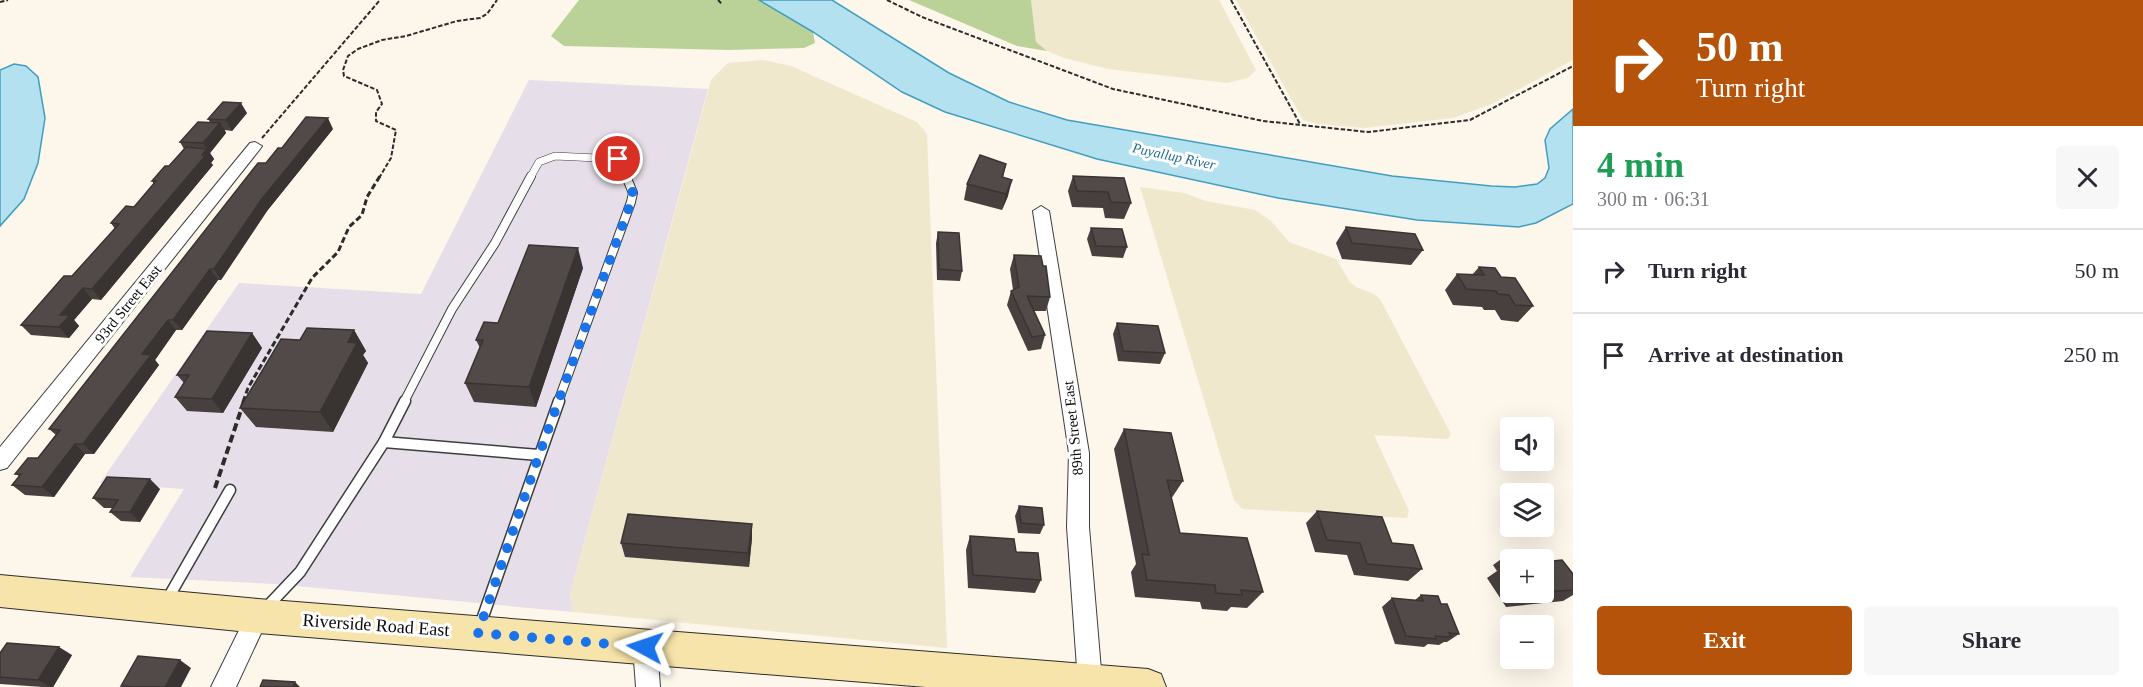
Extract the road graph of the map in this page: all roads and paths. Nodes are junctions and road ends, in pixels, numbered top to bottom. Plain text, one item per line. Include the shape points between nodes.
1 (8, 0) edge
2 (380, 0) edge
3 (497, 0) edge
4 (718, 0) edge
5 (887, 0) edge
6 (1231, 0) edge
7 (0, 3) edge
8 (722, 4) dead end
9 (1573, 66) edge
10 (1301, 125) junction
11 (255, 146) joint
12 (1041, 211) dead end
13 (384, 442) junction
14 (539, 455) junction
15 (0, 462) edge
16 (230, 490) dead end
17 (219, 510) junction
18 (0, 591) edge
19 (162, 607) junction
20 (258, 616) junction
21 (478, 633) junction
22 (645, 647) junction
23 (1090, 682) junction
24 (223, 687) edge
25 (648, 687) edge
26 (1148, 687) edge

1 - 7 path
2 - 11 path
3 - 17 path via 480,18 371,43 348,56 343,73 377,90 382,104 376,121 396,130 391,158 367,197 362,215 349,227 338,252 312,278 248,388 211,501
4 - 8 path
5 - 10 path via 1113,89 1263,121
6 - 10 path
9 - 10 path via 1470,120 1368,132
11 - 15 street, 93rd Street East
12 - 23 street, 89th Street East via 1079,453 1078,526
13 - 14 lane
13 - 14 lane via 453,309 539,162 555,156 618,159 633,193 631,202
13 - 20 lane via 300,572
14 - 21 lane
16 - 17 lane
17 - 19 lane
18 - 19 street, Riverside Road East
19 - 20 street, Riverside Road East
20 - 21 street, Riverside Road East
20 - 24 street
21 - 22 street, Riverside Road East
22 - 23 street, Riverside Road East
22 - 25 street
23 - 26 street, Riverside Road East

